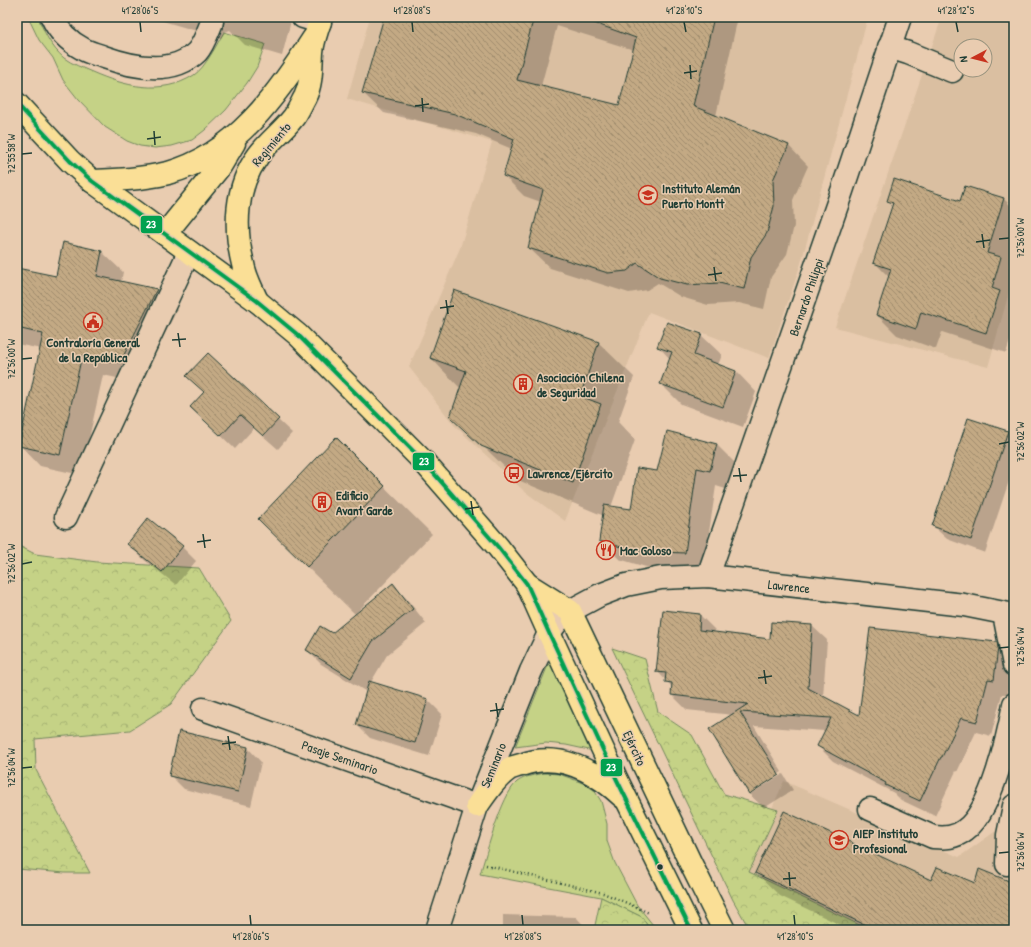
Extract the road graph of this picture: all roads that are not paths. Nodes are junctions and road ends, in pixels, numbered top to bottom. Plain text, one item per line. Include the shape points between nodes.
1 (52, 17) edge
2 (900, 17) edge
3 (212, 22) dead end
4 (315, 23) edge
5 (889, 47) junction
6 (952, 71) dead end
7 (17, 104) edge
8 (238, 135) junction
9 (92, 181) junction
10 (165, 234) junction
11 (189, 252) junction
12 (256, 301) junction
13 (66, 517) dead end
14 (708, 576) junction
15 (527, 584) junction
16 (570, 611) junction
17 (1011, 619) edge
18 (548, 633) junction
19 (1014, 665) edge
20 (1014, 704) edge
21 (203, 709) dead end
22 (628, 802) junction
23 (477, 806) junction
24 (1014, 806) edge
25 (870, 809) dead end
26 (1007, 864) dead end
27 (437, 930) edge
28 (691, 930) edge
29 (724, 930) edge

1 - 3 street via 57,28 84,50 135,66 157,67 175,65 198,51
2 - 5 street, Bernardo Philippi
4 - 8 main road, Regimiento via 281,86
4 - 12 main road, Regimiento via 312,72 306,95 294,118 258,156 246,175 240,195 240,247 243,266
5 - 6 street
5 - 14 street, Bernardo Philippi via 842,191
7 - 9 main road
8 - 9 main road, Regimiento via 212,154 173,171 139,178
8 - 10 main road, Regimiento via 221,165
9 - 10 main road
10 - 11 main road
11 - 12 main road
11 - 13 street
12 - 15 main road via 298,335 423,461
14 - 16 street, Lawrence via 661,578 626,585
14 - 17 street, Lawrence via 964,605
15 - 16 main road
15 - 18 main road
16 - 18 street, Seminario
16 - 29 main road, Ejército
17 - 19 street
18 - 22 main road
18 - 23 street, Seminario
20 - 25 street via 999,767 982,809 966,829 952,837 933,837
21 - 23 street, Pasaje Seminario
22 - 23 main road via 610,785 588,770 567,762 540,760 509,769
22 - 28 main road
23 - 27 street, Seminario
24 - 26 street via 1008,835

